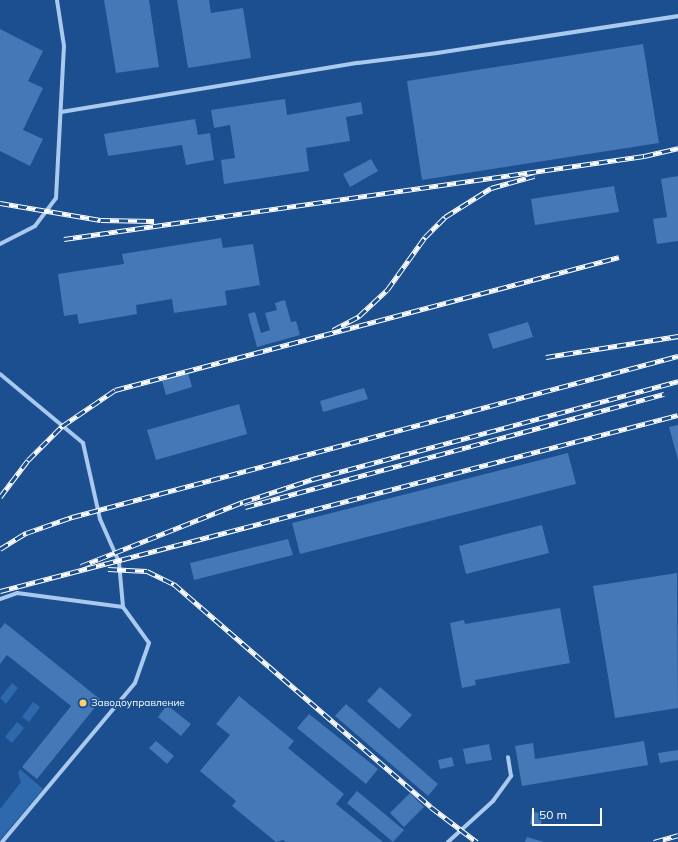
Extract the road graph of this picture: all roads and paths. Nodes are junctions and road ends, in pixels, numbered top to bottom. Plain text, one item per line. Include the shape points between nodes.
1 (57, 0) edge
2 (678, 16) edge
3 (60, 112) junction
4 (0, 244) edge
5 (0, 374) edge
6 (0, 599) edge
7 (123, 606) junction
8 (508, 757) dead end
9 (2, 842) edge
10 (448, 842) edge

1 - 3 street via 64,46
2 - 3 street via 358,63
3 - 4 street via 56,198 35,226
5 - 7 street via 83,444 100,519 119,562
6 - 7 street via 17,593
7 - 9 street via 149,643 135,683
8 - 10 street via 511,776 493,801

